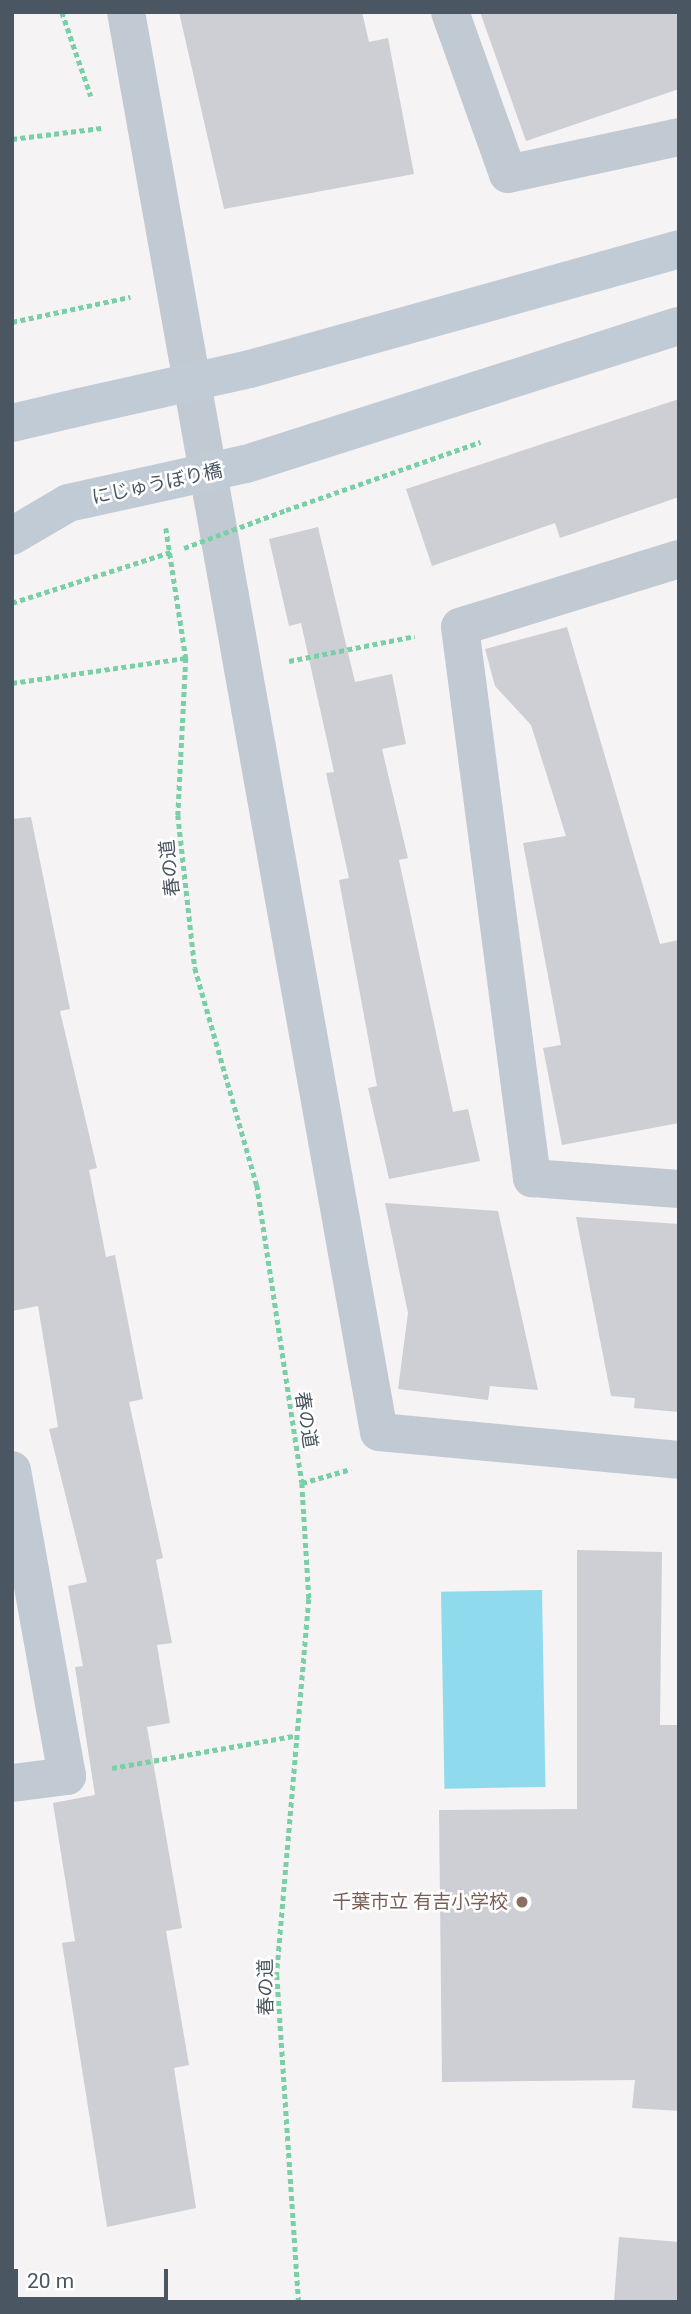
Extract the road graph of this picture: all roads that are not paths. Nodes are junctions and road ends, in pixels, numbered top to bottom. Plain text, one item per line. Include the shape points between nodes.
1 (126, 12) edge
2 (450, 12) edge
3 (679, 137) edge
4 (679, 249) edge
5 (679, 326) edge
6 (12, 405) edge
7 (80, 407) junction
8 (12, 423) edge
9 (68, 503) junction
10 (12, 515) edge
11 (12, 536) edge
12 (679, 559) edge
13 (679, 1189) edge
14 (679, 1460) edge
15 (12, 1470) edge
16 (12, 1783) edge

1 - 14 street via 379,1432
2 - 3 street via 508,174
4 - 7 street, bridge via 250,369
5 - 9 street, にじゅうぼり橋, bridge via 246,464
6 - 7 street
7 - 8 street
9 - 10 street, にじゅうぼり橋
9 - 11 street
12 - 13 street via 460,627 532,1178
15 - 16 street via 67,1776

